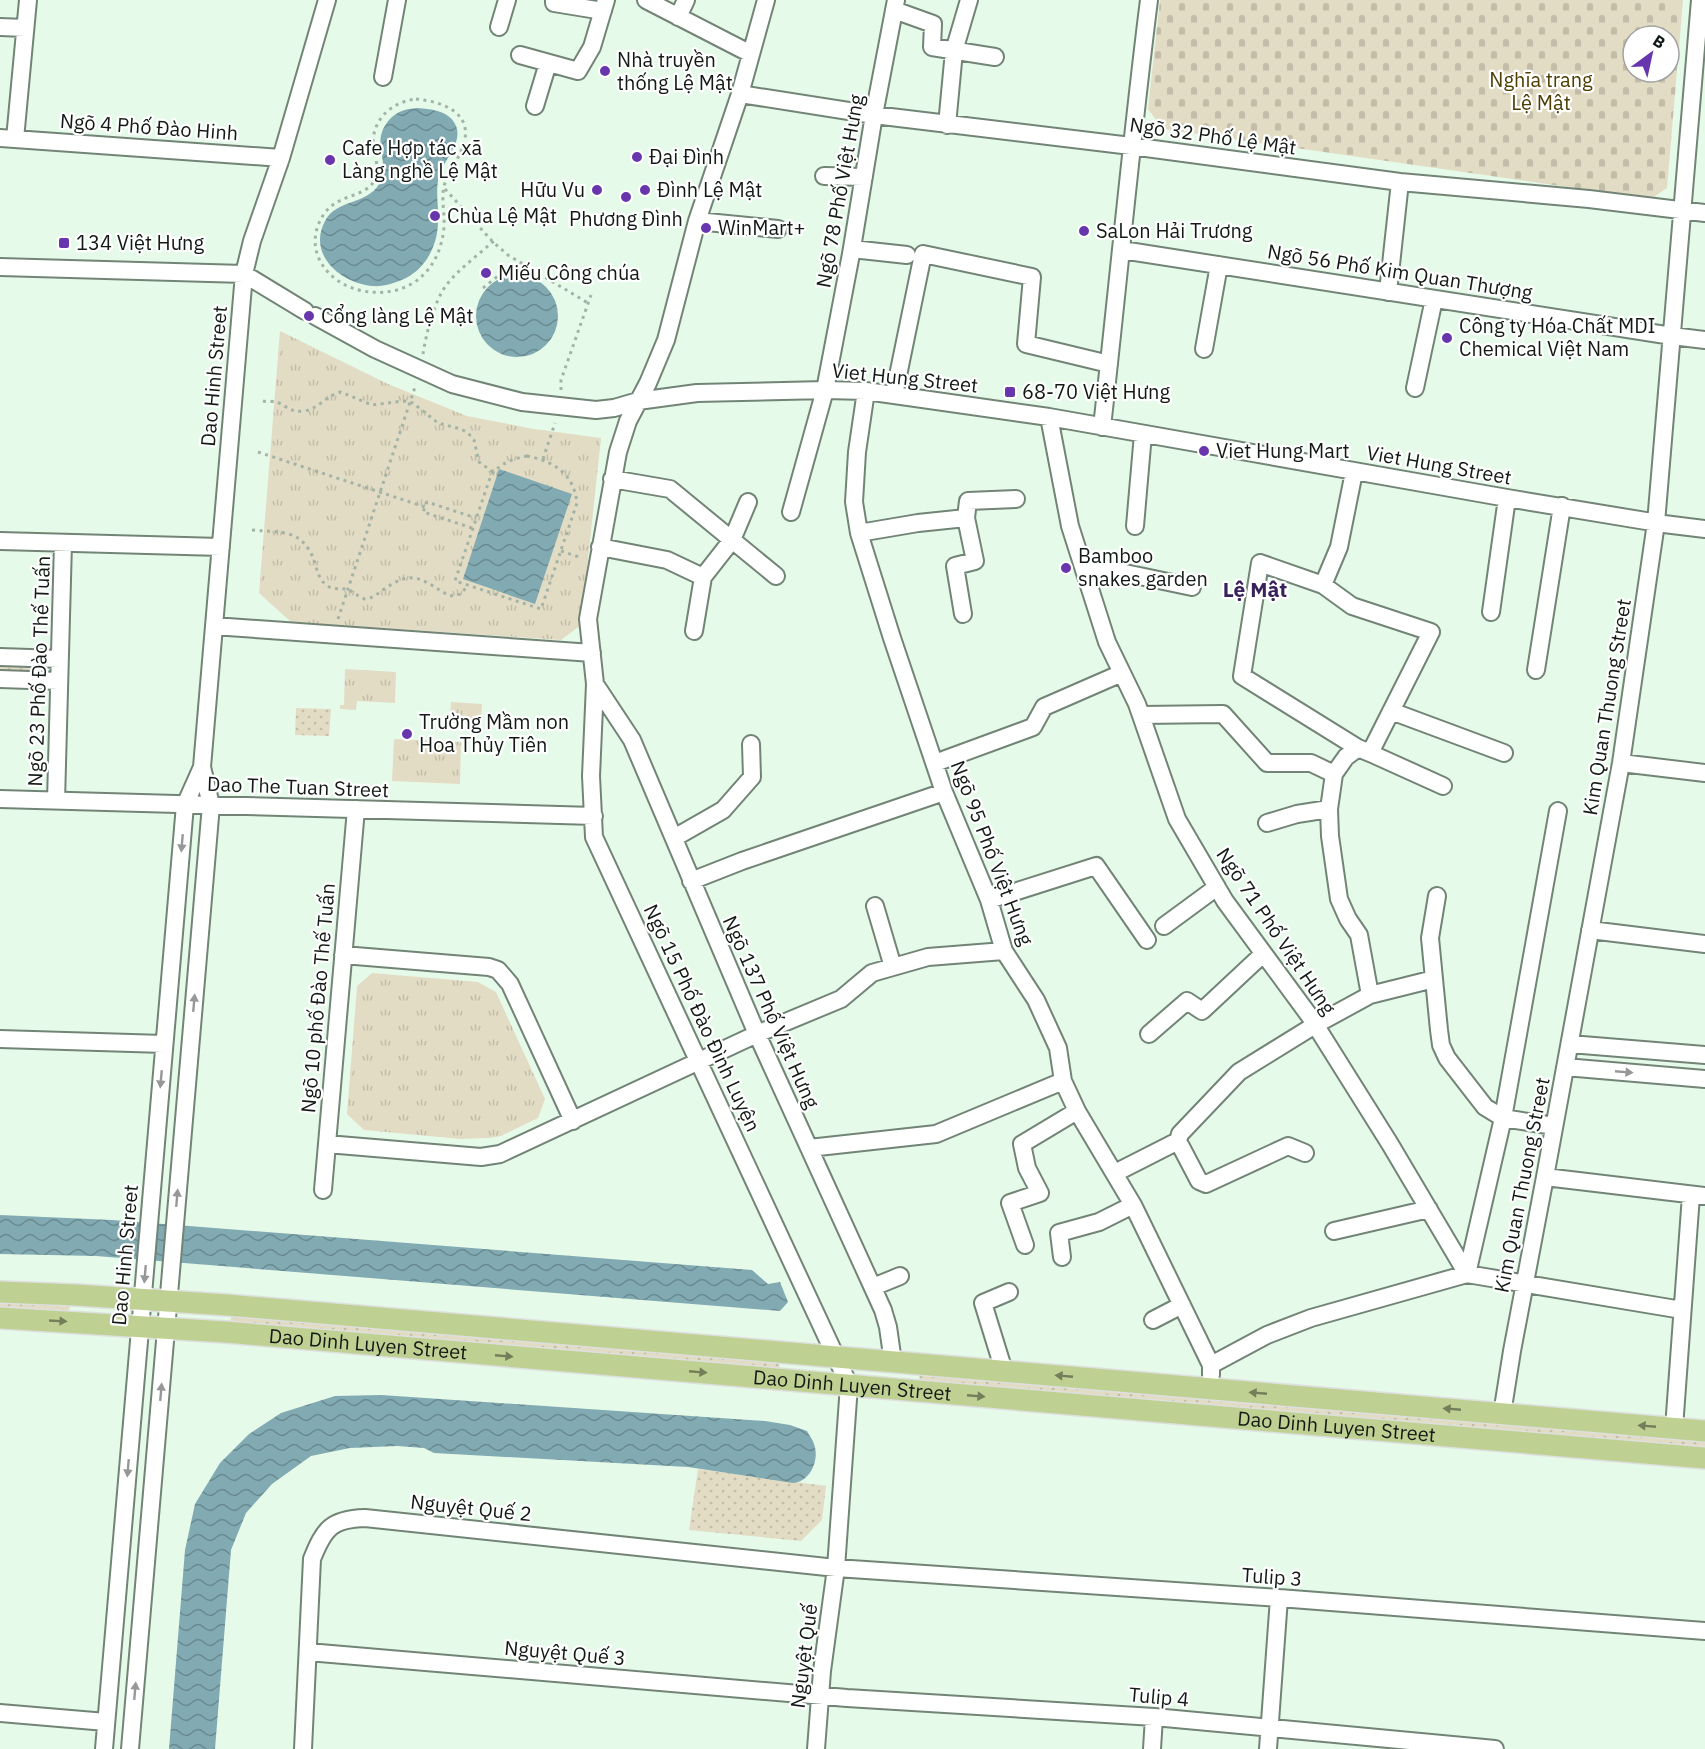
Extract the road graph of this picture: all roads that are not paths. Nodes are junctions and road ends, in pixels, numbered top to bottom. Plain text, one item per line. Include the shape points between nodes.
1 (28, 0) edge
2 (327, 0) edge
3 (397, 0) edge
4 (507, 0) edge
5 (646, 0) edge
6 (686, 0) edge
7 (766, 0) edge
8 (969, 0) edge
9 (1149, 0) edge
10 (1700, 0) edge
11 (549, 1) edge
12 (604, 5) edge
13 (895, 5) edge
14 (678, 17) junction
15 (0, 27) edge
16 (499, 27) dead end
17 (25, 28) junction
18 (954, 51) junction
19 (751, 54) junction
20 (520, 55) dead end
21 (995, 57) dead end
22 (548, 63) junction
23 (383, 77) dead end
24 (740, 94) junction
25 (535, 106) dead end
26 (874, 115) junction
27 (947, 125) junction
28 (7, 138) edge
29 (1131, 146) junction
30 (281, 158) junction
31 (824, 176) dead end
32 (864, 177) junction
33 (1400, 182) junction
34 (1682, 210) junction
35 (1705, 213) edge
36 (697, 221) junction
37 (778, 229) dead end
38 (852, 249) junction
39 (1122, 250) junction
40 (907, 255) dead end
41 (1219, 265) junction
42 (0, 267) edge
43 (244, 274) junction
44 (1388, 292) junction
45 (1434, 299) junction
46 (1672, 336) junction
47 (1705, 340) edge
48 (1204, 349) dead end
49 (1109, 364) junction
50 (1415, 388) dead end
51 (825, 390) junction
52 (866, 391) junction
53 (894, 395) junction
54 (638, 401) junction
55 (1049, 417) junction
56 (1102, 427) junction
57 (1143, 434) junction
58 (1354, 472) junction
59 (612, 479) junction
60 (1507, 498) junction
61 (1016, 499) dead end
62 (748, 502) dead end
63 (1562, 506) junction
64 (791, 512) dead end
65 (966, 518) junction
66 (1656, 523) junction
67 (1135, 526) dead end
68 (1705, 529) edge
69 (859, 533) junction
70 (732, 540) junction
71 (0, 541) edge
72 (63, 543) junction
73 (221, 547) junction
74 (600, 547) junction
75 (1082, 564) junction
76 (776, 576) dead end
77 (703, 577) junction
78 (1323, 585) junction
79 (1192, 587) dead end
80 (1491, 612) dead end
81 (963, 614) dead end
82 (214, 626) junction
83 (694, 631) dead end
84 (592, 653) junction
85 (0, 657) edge
86 (60, 658) junction
87 (1536, 670) dead end
88 (1122, 673) junction
89 (0, 679) edge
90 (59, 681) junction
91 (596, 684) junction
92 (1391, 711) junction
93 (1141, 715) junction
94 (622, 725) junction
95 (593, 736) junction
96 (752, 744) dead end
97 (1364, 750) junction
98 (1503, 753) dead end
99 (935, 763) junction
100 (1621, 763) junction
101 (202, 767) junction
102 (1705, 773) edge
103 (1334, 774) junction
104 (1443, 786) dead end
105 (944, 792) junction
106 (0, 799) edge
107 (56, 801) junction
108 (185, 805) junction
109 (211, 805) junction
110 (356, 809) junction
111 (1329, 809) junction
112 (1558, 811) dead end
113 (594, 816) junction
114 (1267, 823) dead end
115 (674, 838) junction
116 (691, 881) junction
117 (1217, 887) junction
118 (1437, 896) dead end
119 (989, 900) junction
120 (875, 906) dead end
121 (1164, 926) dead end
122 (1590, 930) junction
123 (1147, 940) dead end
124 (1705, 944) edge
125 (1004, 951) junction
126 (1263, 954) junction
127 (343, 955) junction
128 (892, 967) junction
129 (1434, 979) junction
130 (1370, 995) junction
131 (1315, 1025) junction
132 (757, 1034) junction
133 (1149, 1034) dead end
134 (0, 1039) edge
135 (164, 1044) junction
136 (1570, 1044) junction
137 (1705, 1055) edge
138 (699, 1061) junction
139 (1565, 1067) junction
140 (1705, 1079) edge
141 (1063, 1081) junction
142 (1077, 1111) junction
143 (1503, 1118) junction
144 (573, 1121) junction
145 (1554, 1126) junction
146 (1178, 1141) junction
147 (327, 1144) junction
148 (809, 1148) junction
149 (1305, 1153) dead end
150 (1115, 1173) junction
151 (1545, 1177) junction
152 (323, 1190) dead end
153 (1698, 1196) edge
154 (1133, 1205) junction
155 (1429, 1209) junction
156 (1334, 1231) dead end
157 (1025, 1245) dead end
158 (1062, 1257) dead end
159 (1467, 1274) junction
160 (900, 1276) dead end
161 (1524, 1284) junction
162 (873, 1287) junction
163 (0, 1292) edge
164 (1009, 1292) dead end
165 (142, 1299) junction
166 (169, 1301) junction
167 (1182, 1305) junction
168 (1682, 1310) junction
169 (0, 1318) edge
170 (1153, 1320) dead end
171 (140, 1326) junction
172 (166, 1328) junction
173 (837, 1357) junction
174 (893, 1362) junction
175 (1211, 1365) junction
176 (1004, 1371) junction
177 (849, 1385) junction
178 (1210, 1389) junction
179 (1502, 1413) junction
180 (1674, 1428) junction
181 (1705, 1431) edge
182 (1705, 1458) edge
183 (836, 1568) junction
184 (1279, 1598) junction
185 (1705, 1631) edge
186 (308, 1653) junction
187 (819, 1695) junction
188 (0, 1713) edge
189 (1154, 1717) junction
190 (106, 1722) junction
191 (1269, 1728) junction
192 (104, 1749) edge
193 (130, 1749) edge
194 (303, 1749) edge
195 (816, 1749) edge
196 (1152, 1749) edge
197 (1268, 1749) edge
198 (1495, 1749) edge

1 - 17 street
2 - 30 street, Dao Hinh Street
3 - 23 street
4 - 16 street
5 - 14 street
6 - 14 street
7 - 19 street
8 - 18 street
9 - 29 street
10 - 34 street, Kim Quan Thuong Street
11 - 12 street
12 - 22 street via 592,47 578,71
13 - 18 street via 933,24 932,47
13 - 26 street, Ngõ 78 Phố Việt Hưng
14 - 19 street
15 - 17 street
17 - 28 street
18 - 21 street
18 - 27 street
19 - 24 street
20 - 22 street
22 - 25 street
24 - 26 street, Ngõ 32 Phố Lệ Mật
24 - 36 street
26 - 27 street, Ngõ 32 Phố Lệ Mật
26 - 32 street, Ngõ 78 Phố Việt Hưng
27 - 29 street, Ngõ 32 Phố Lệ Mật
28 - 30 street, Ngõ 4 Phố Đào Hinh
29 - 33 street, Ngõ 32 Phố Lệ Mật
29 - 39 street
30 - 43 street, Dao Hinh Street
31 - 32 street
32 - 38 street, Ngõ 78 Phố Việt Hưng
33 - 34 street, Ngõ 32 Phố Lệ Mật
33 - 44 street
34 - 35 street, Ngõ 32 Phố Lệ Mật
34 - 46 street, Kim Quan Thuong Street
36 - 37 street
36 - 54 street via 666,340
38 - 40 street
38 - 51 street, Ngõ 78 Phố Việt Hưng
39 - 41 street, Ngõ 56 Phố Kim Quan Thượng
39 - 49 street
41 - 44 street, Ngõ 56 Phố Kim Quan Thượng
41 - 48 street
42 - 43 street
43 - 54 street, Viet Hung Street via 375,349 452,384 522,402 596,410
43 - 73 street, Dao Hinh Street
44 - 45 street, Ngõ 56 Phố Kim Quan Thượng
45 - 46 street, Ngõ 56 Phố Kim Quan Thượng
45 - 50 street
46 - 47 street, Ngõ 56 Phố Kim Quan Thượng
46 - 66 street, Kim Quan Thuong Street
49 - 53 street via 1026,344 1032,277 923,254
49 - 56 street
51 - 52 street, Viet Hung Street
51 - 54 street, Viet Hung Street via 697,393
51 - 64 street, Ngõ 78 Phố Việt Hưng
52 - 53 street, Viet Hung Street
52 - 69 street, Ngõ 95 Phố Việt Hưng via 856,452 854,502
53 - 55 street, Viet Hung Street
54 - 59 street via 622,435
55 - 56 street, Viet Hung Street
55 - 75 street, Ngõ 71 Phố Việt Hưng via 1070,526
56 - 57 street, Viet Hung Street
57 - 58 street, Viet Hung Street
57 - 67 street
58 - 60 street, Viet Hung Street
58 - 78 street via 1339,547
59 - 70 street via 670,489
59 - 74 street
60 - 63 street, Viet Hung Street
60 - 80 street
61 - 65 street via 968,501
62 - 70 street
63 - 66 street, Viet Hung Street
63 - 87 street
65 - 69 street
65 - 81 street via 975,561 955,566
66 - 68 street, Viet Hung Street
66 - 100 street, Kim Quan Thuong Street
69 - 99 street, Ngõ 95 Phố Việt Hưng
70 - 76 street
70 - 77 street
71 - 72 street
72 - 73 street
72 - 86 street, Ngõ 23 Phố Đào Thế Tuấn
73 - 82 street, Dao Hinh Street
74 - 77 street via 667,560
74 - 84 street via 588,619
75 - 79 street
75 - 88 street, Ngõ 71 Phố Việt Hưng via 1107,642
77 - 83 street
78 - 92 street via 1352,606 1431,632
78 - 97 street via 1260,563 1242,676
82 - 84 street
82 - 101 street, Dao Hinh Street
84 - 91 street, Ngõ 15 Phố Đào Đình Luyện
85 - 86 street
86 - 90 street, Ngõ 23 Phố Đào Thế Tuấn
88 - 93 street, Ngõ 71 Phố Việt Hưng
88 - 99 street via 1044,707 1033,727
89 - 90 street
90 - 107 street, Ngõ 23 Phố Đào Thế Tuấn
91 - 94 street, Ngõ 137 Phố Việt Hưng
91 - 95 street, Ngõ 15 Phố Đào Đình Luyện
92 - 97 street
92 - 98 street
93 - 103 street via 1223,714 1267,763 1311,763
93 - 117 street, Ngõ 71 Phố Việt Hưng via 1177,819
94 - 95 street
94 - 115 street, Ngõ 137 Phố Việt Hưng
95 - 113 street, Ngõ 15 Phố Đào Đình Luyện
96 - 115 street via 752,777 723,810
97 - 103 street via 1346,757
97 - 104 street
99 - 105 street, Ngõ 95 Phố Việt Hưng
100 - 102 street
100 - 122 street, Kim Quan Thuong Street
101 - 108 street, Dao Hinh Street
101 - 109 street, Dao Hinh Street
103 - 111 street
105 - 116 street
105 - 119 street, Ngõ 95 Phố Việt Hưng
106 - 107 street, Dao The Tuan Street
107 - 108 street, Dao The Tuan Street
108 - 109 street, Dao The Tuan Street
108 -> 135 street, Dao Hinh Street
109 - 110 street, Dao The Tuan Street
166 -> 109 street, Dao Hinh Street
110 - 113 street, Dao The Tuan Street
110 - 127 street, Ngõ 10 phố Đào Thế Tuấn
111 - 114 street
111 - 130 street via 1339,899 1359,935
112 - 143 street
113 - 138 street, Ngõ 15 Phố Đào Đình Luyện via 594,837
115 - 116 street, Ngõ 137 Phố Việt Hưng
116 - 132 street, Ngõ 137 Phố Việt Hưng
117 - 121 street
117 - 126 street, Ngõ 71 Phố Việt Hưng
118 - 129 street via 1430,938
119 - 123 street via 1095,866
119 - 125 street, Ngõ 95 Phố Việt Hưng
120 - 128 street
122 - 124 street
122 - 136 street, Kim Quan Thuong Street
125 - 128 street via 928,957
125 - 141 street, Ngõ 95 Phố Việt Hưng via 1036,1000 1054,1039
126 - 131 street, Ngõ 71 Phố Việt Hưng
126 - 133 street via 1202,1011 1186,1001
127 - 144 street, Ngõ 10 phố Đào Thế Tuấn via 498,970 510,984
127 - 147 street, Ngõ 10 phố Đào Thế Tuấn
128 - 132 street via 872,973 841,999
129 - 130 street
129 - 143 street via 1441,1045 1447,1058 1485,1107
130 - 131 street
131 - 146 street via 1239,1072 1180,1134
131 - 155 street, Ngõ 71 Phố Việt Hưng
132 - 138 street
132 - 148 street, Ngõ 137 Phố Việt Hưng
134 - 135 street
135 -> 165 street, Dao Hinh Street
136 - 137 street
136 - 139 street, Kim Quan Thuong Street
138 - 144 street
138 - 173 street, Ngõ 15 Phố Đào Đình Luyện
139 -> 140 street
139 - 145 street, Kim Quan Thuong Street
141 - 142 street, Ngõ 95 Phố Việt Hưng
141 - 148 street via 936,1134
142 - 150 street, Ngõ 95 Phố Việt Hưng
142 - 157 street via 1022,1144 1027,1168 1040,1193 1010,1203
143 - 145 street
143 - 159 street
144 - 147 street via 492,1156
145 - 151 street, Kim Quan Thuong Street
146 - 149 street via 1199,1181 1206,1184 1288,1146
146 - 150 street
147 - 152 street, Ngõ 10 phố Đào Thế Tuấn
148 - 162 street, Ngõ 137 Phố Việt Hưng
150 - 154 street, Ngõ 95 Phố Việt Hưng
151 - 153 street
151 - 161 street, Kim Quan Thuong Street
153 - 168 street
154 - 158 street via 1059,1233
154 - 167 street, Ngõ 95 Phố Việt Hưng
155 - 156 street
155 - 159 street, Ngõ 71 Phố Việt Hưng
159 - 161 street
159 - 175 street via 1311,1318 1267,1335
160 - 162 street
161 - 168 street
161 - 179 street, Kim Quan Thuong Street
162 - 174 street, Ngõ 137 Phố Việt Hưng via 888,1328
163 - 165 main road, Dao Dinh Luyen Street
164 - 176 street via 983,1304
165 - 166 main road, Dao Dinh Luyen Street
165 - 171 street, Dao Hinh Street
166 - 172 street, Dao Hinh Street
166 - 173 main road, Dao Dinh Luyen Street
167 - 170 street
167 - 175 street, Ngõ 95 Phố Việt Hưng
168 - 180 street
169 -> 171 main road, Dao Dinh Luyen Street
171 - 172 main road, Dao Dinh Luyen Street
171 -> 190 street, Dao Hinh Street
172 -> 177 main road, Dao Dinh Luyen Street
193 -> 172 street, Dao Hinh Street
173 - 174 main road, Dao Dinh Luyen Street
173 - 177 street, Ngõ 15 Phố Đào Đình Luyện
174 - 176 main road, Dao Dinh Luyen Street
175 - 178 street
178 -> 176 main road, Dao Dinh Luyen Street
177 -> 182 main road, Dao Dinh Luyen Street
177 - 183 street, Nguyệt Quế
179 -> 178 main road, Dao Dinh Luyen Street
180 -> 179 main road, Dao Dinh Luyen Street
180 - 181 main road, Dao Dinh Luyen Street
183 - 184 street, Tulip 3
183 - 186 street, Nguyệt Quế 2 via 348,1518 334,1523 320,1539 312,1559
183 - 187 street, Nguyệt Quế
184 - 185 street, Tulip 3
184 - 191 street
186 - 187 street, Nguyệt Quế 3
186 - 194 street, Nguyệt Quế 2
187 - 189 street, Tulip 4
187 - 195 street, Nguyệt Quế
188 - 190 street
189 - 191 street, Tulip 4
189 - 196 street
190 - 192 street, Dao Hinh Street
191 - 197 street
191 - 198 street, Tulip 4

